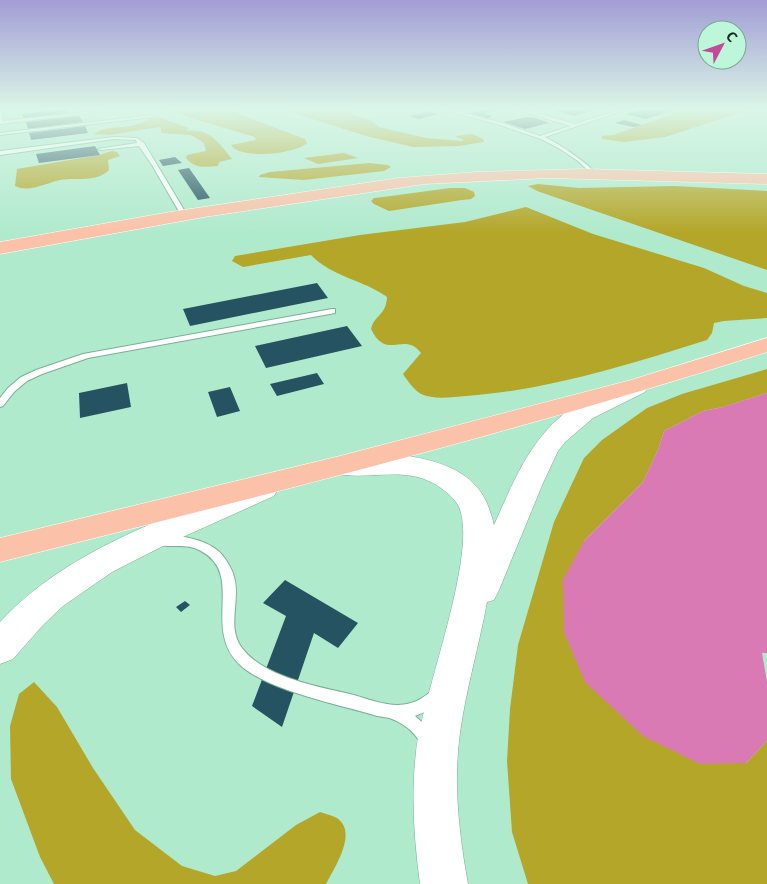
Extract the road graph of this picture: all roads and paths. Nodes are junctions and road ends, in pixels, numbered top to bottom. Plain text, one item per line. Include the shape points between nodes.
1 (23, 149) edge
2 (105, 149) edge
3 (145, 149) edge
4 (563, 149) edge
5 (100, 150) dead end
6 (0, 152) edge
7 (594, 174) junction
8 (767, 179) edge
9 (184, 216) junction
10 (0, 247) edge
11 (332, 311) dead end
12 (767, 345) edge
13 (640, 385) junction
14 (0, 404) edge
15 (340, 466) junction
16 (277, 483) junction
17 (8, 547) edge
18 (117, 554) junction
19 (0, 648) edge
20 (457, 654) junction
21 (394, 712) junction
22 (436, 762) junction
23 (444, 884) edge

1 - 6 lane
2 - 5 lane
3 - 9 lane
4 - 7 lane
7 - 8 main road
7 - 9 main road via 420,180
9 - 10 main road
11 - 14 lane via 86,356 24,379
12 - 13 main road
13 - 15 main road
13 - 20 street via 584,412 555,436 545,449
15 - 16 main road
15 - 20 street via 383,464 419,468 458,486 474,506 478,518 478,550
16 - 17 main road
16 - 18 street
18 - 19 street via 50,596
18 - 21 lane via 163,541 196,543 209,550 221,562 229,579 228,633 244,660 256,669 307,690
20 - 21 lane via 440,693 413,710
20 - 22 street via 439,732
21 - 22 lane via 419,728
22 - 23 street via 435,805

